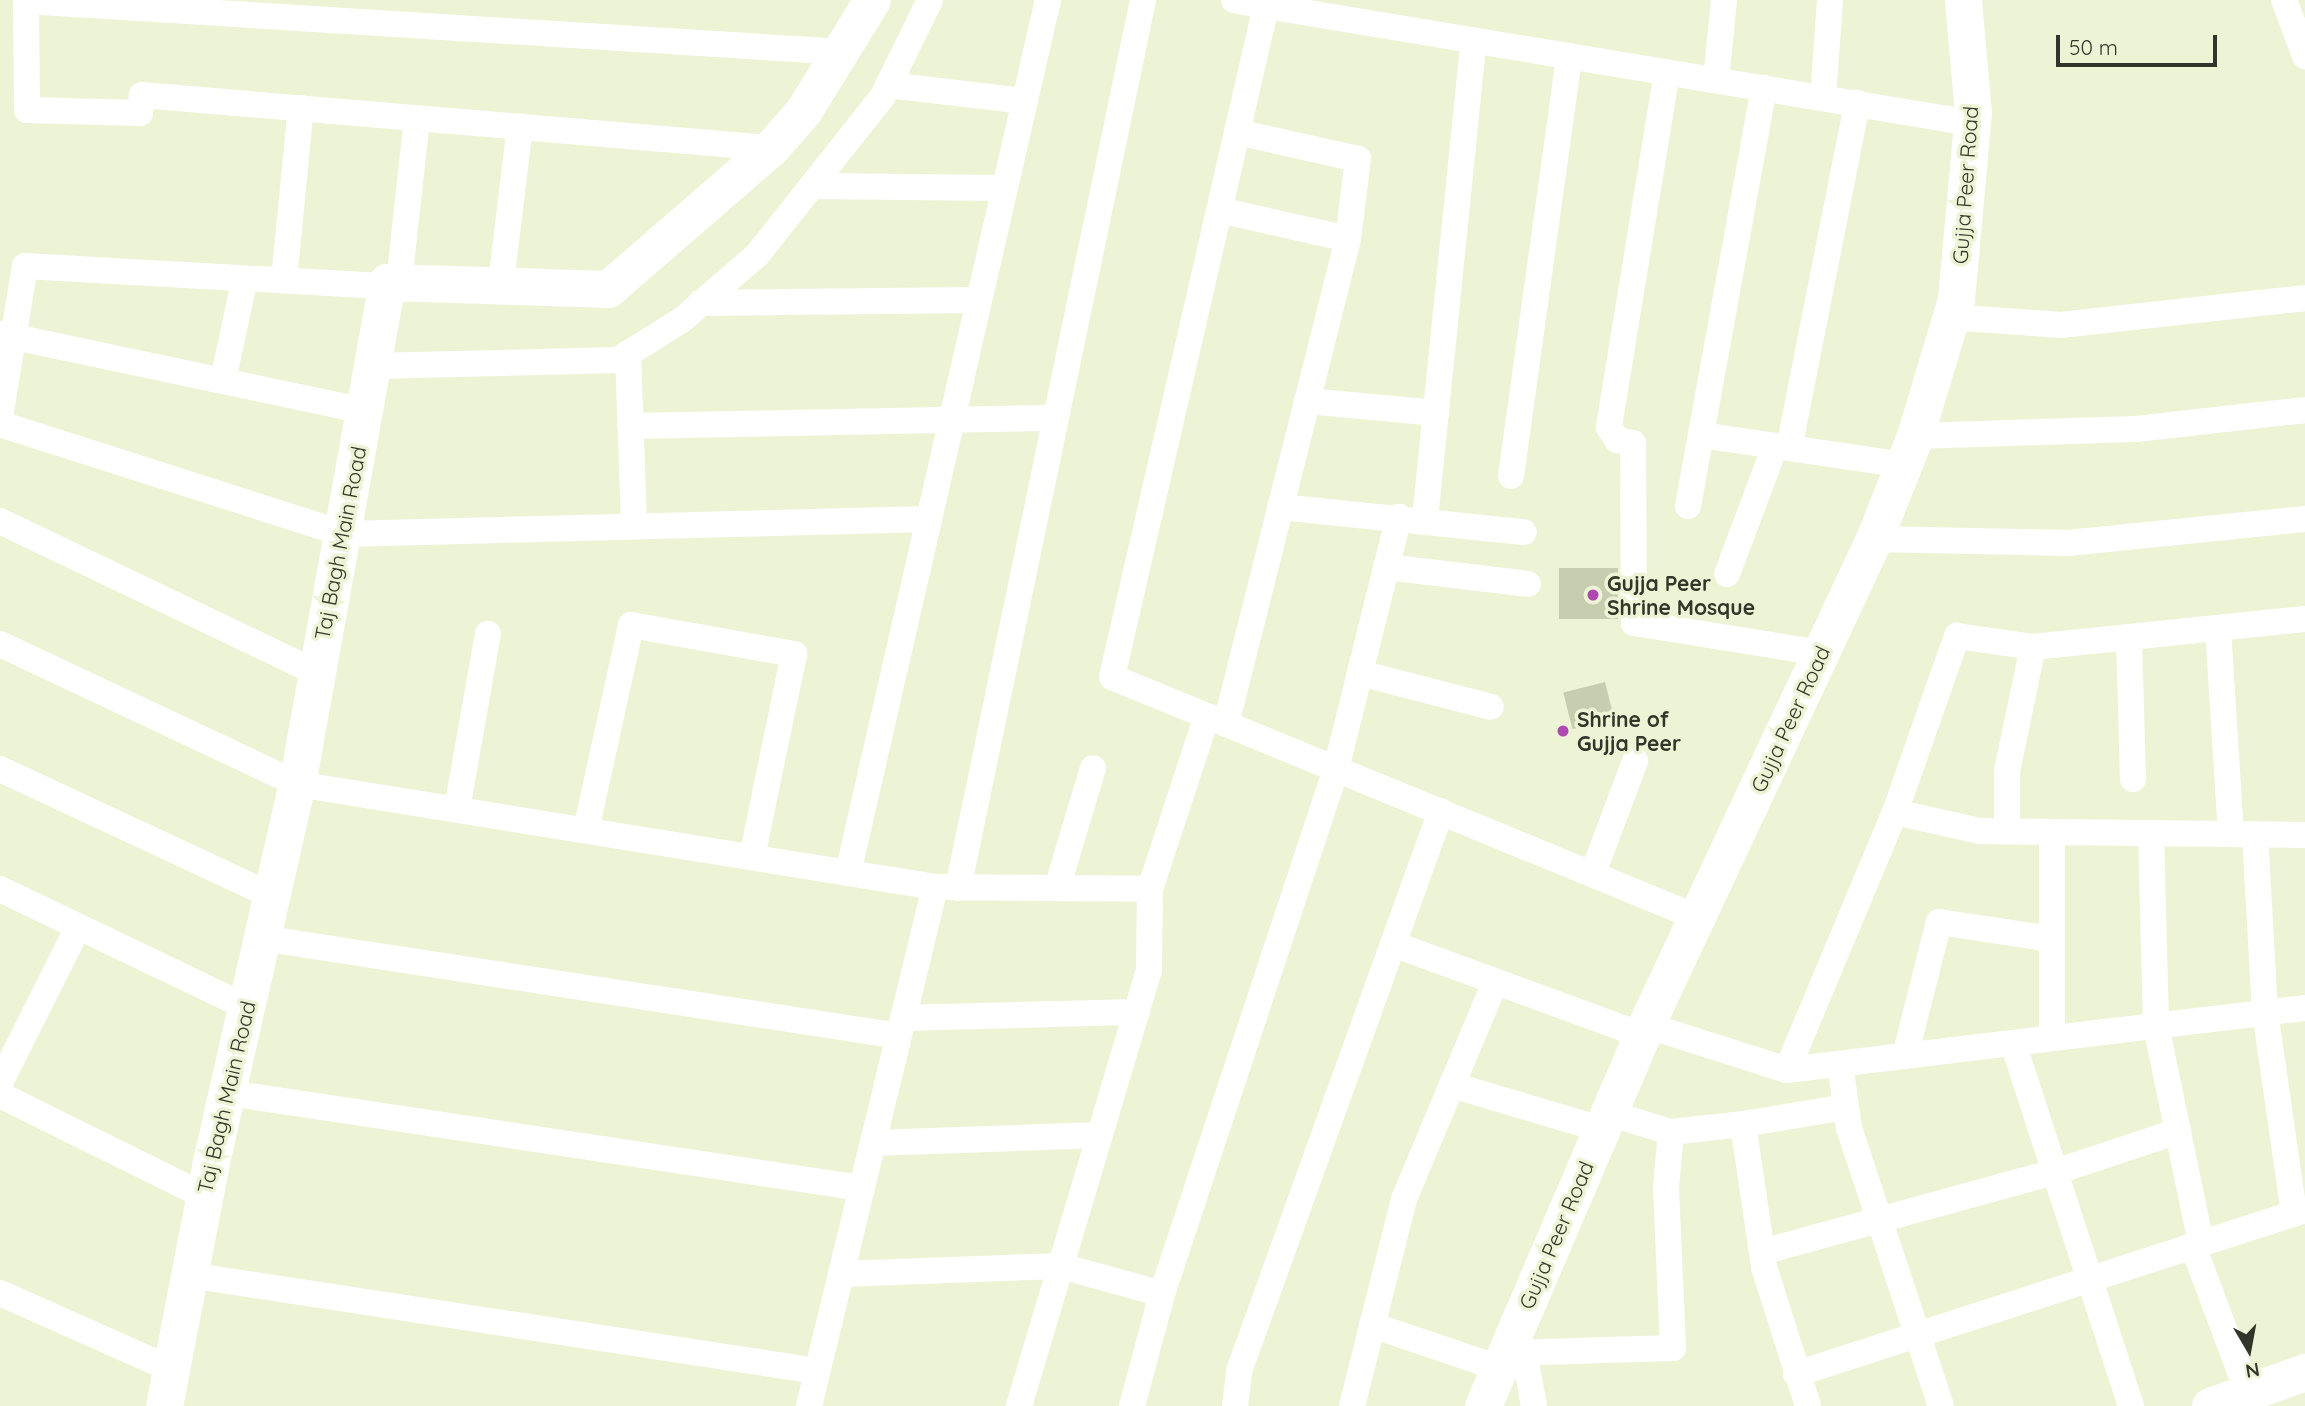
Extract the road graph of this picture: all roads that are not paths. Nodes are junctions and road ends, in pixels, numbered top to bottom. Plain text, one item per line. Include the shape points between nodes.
1 (26, 0) edge
2 (872, 0) edge
3 (930, 0) edge
4 (1048, 0) edge
5 (1143, 0) edge
6 (1234, 0) edge
7 (1724, 0) edge
8 (1830, 0) edge
9 (1964, 0) edge
10 (2284, 0) edge
11 (1266, 6) junction
12 (1335, 9) edge
13 (1474, 40) junction
14 (843, 52) junction
15 (1569, 56) junction
16 (2305, 56) edge
17 (1667, 72) junction
18 (1716, 80) junction
19 (888, 85) junction
20 (1764, 88) junction
21 (1823, 98) junction
22 (1024, 101) junction
23 (1857, 103) junction
24 (301, 108) junction
25 (417, 118) junction
26 (1972, 123) junction
27 (520, 126) junction
28 (1237, 132) junction
29 (771, 148) junction
30 (812, 186) junction
31 (1004, 188) junction
32 (1219, 210) junction
33 (1348, 239) junction
34 (245, 278) junction
35 (284, 280) junction
36 (501, 283) junction
37 (392, 284) junction
38 (2305, 298) edge
39 (979, 300) junction
40 (700, 303) junction
41 (1948, 317) junction
42 (7, 334) edge
43 (628, 353) junction
44 (373, 366) junction
45 (223, 380) junction
46 (1307, 401) junction
47 (365, 411) junction
48 (2305, 411) edge
49 (1436, 413) junction
50 (0, 417) edge
51 (1056, 418) junction
52 (951, 420) junction
53 (0, 424) edge
54 (631, 426) junction
55 (1701, 435) junction
56 (1782, 447) junction
57 (1910, 450) junction
58 (1511, 476) dead end
59 (1688, 506) dead end
60 (1280, 507) junction
61 (1412, 518) junction
62 (929, 519) junction
63 (2305, 519) edge
64 (0, 521) edge
65 (634, 526) junction
66 (1524, 532) dead end
67 (344, 534) junction
68 (1874, 539) junction
69 (1386, 567) junction
70 (1727, 574) dead end
71 (1528, 584) dead end
72 (2305, 619) edge
73 (2218, 628) junction
74 (488, 634) dead end
75 (2129, 637) junction
76 (0, 645) edge
77 (2033, 647) junction
78 (1821, 653) junction
79 (314, 673) junction
80 (1360, 673) junction
81 (1491, 707) dead end
82 (1216, 720) junction
83 (1635, 761) dead end
84 (1093, 768) dead end
85 (0, 769) edge
86 (1336, 769) junction
87 (2133, 779) dead end
88 (297, 785) junction
89 (457, 809) junction
90 (1441, 811) junction
91 (1895, 812) junction
92 (586, 830) junction
93 (2007, 831) junction
94 (2052, 832) junction
95 (2151, 833) junction
96 (2243, 834) junction
97 (2305, 835) edge
98 (752, 857) junction
99 (848, 873) junction
100 (1593, 873) junction
101 (946, 888) junction
102 (1056, 888) junction
103 (0, 889) edge
104 (1150, 889) junction
105 (274, 897) junction
106 (1696, 916) junction
107 (78, 927) junction
108 (261, 937) junction
109 (2052, 940) junction
110 (1393, 944) junction
111 (1495, 982) junction
112 (246, 1007) junction
113 (2305, 1008) edge
114 (1137, 1012) junction
115 (2265, 1012) junction
116 (2156, 1026) junction
117 (901, 1027) junction
118 (1643, 1030) junction
119 (2052, 1038) junction
120 (2013, 1043) junction
121 (1905, 1056) junction
122 (1840, 1064) junction
123 (1787, 1070) junction
124 (0, 1083) edge
125 (1452, 1085) junction
126 (229, 1093) junction
127 (0, 1095) edge
128 (1846, 1107) junction
129 (1604, 1121) junction
130 (1743, 1124) junction
131 (2178, 1131) junction
132 (1671, 1132) junction
133 (1100, 1135) junction
134 (873, 1143) junction
135 (2055, 1172) junction
136 (862, 1188) junction
137 (204, 1196) junction
138 (2300, 1211) edge
139 (1877, 1221) junction
140 (2197, 1245) junction
141 (1762, 1252) junction
142 (1061, 1266) junction
143 (841, 1274) junction
144 (189, 1275) junction
145 (2089, 1281) junction
146 (0, 1293) edge
147 (1162, 1294) junction
148 (1372, 1325) junction
149 (1917, 1336) junction
150 (1509, 1357) junction
151 (173, 1370) junction
152 (817, 1371) junction
153 (2305, 1372) edge
154 (1796, 1374) junction
155 (2248, 1393) junction
156 (164, 1406) edge
157 (809, 1406) edge
158 (1019, 1406) edge
159 (1132, 1406) edge
160 (1235, 1406) edge
161 (1352, 1406) edge
162 (1483, 1406) edge
163 (1534, 1406) edge
164 (1808, 1406) edge
165 (1941, 1406) edge
166 (2131, 1406) edge
167 (2210, 1406) edge

1 - 14 street
1 - 24 street via 27,110 140,113 142,95
2 - 14 street
3 - 19 street
4 - 22 street
5 - 51 street
6 - 11 street
7 - 18 street
8 - 21 street
9 - 26 street, Gujja Peer Road
10 - 16 street
11 - 12 street
11 - 28 street
12 - 13 street
13 - 15 street
13 - 49 street
14 - 29 street
15 - 17 street
15 - 58 street
17 - 18 street
17 - 78 street via 1609,427 1617,440 1633,443 1634,623
18 - 20 street
19 - 22 street
19 - 30 street
20 - 21 street
20 - 55 street
21 - 23 street
22 - 31 street
23 - 26 street
23 - 56 street
24 - 25 street
24 - 35 street
25 - 27 street
25 - 37 street
26 - 41 street, Gujja Peer Road via 1956,299
27 - 29 street
27 - 36 street
28 - 32 street
28 - 33 street via 1358,159
29 - 36 street via 608,289
30 - 31 street
30 - 40 street via 757,254
31 - 39 street
32 - 33 street
32 - 82 street via 1112,677
33 - 46 street
34 - 35 street
34 - 42 street via 24,266
34 - 45 street
35 - 37 street
36 - 37 street
37 - 44 street, Taj Bagh Main Road
38 - 41 street via 2061,325
39 - 40 street
39 - 52 street
40 - 43 street
41 - 57 street, Gujja Peer Road
42 - 45 street
42 - 50 street
43 - 44 street via 618,360
43 - 54 street
44 - 47 street, Taj Bagh Main Road
45 - 47 street
46 - 49 street
46 - 60 street
47 - 67 street, Taj Bagh Main Road
48 - 57 street
49 - 61 street
51 - 52 street
51 - 101 street
52 - 54 street
52 - 62 street
53 - 67 street
54 - 65 street
55 - 56 street
55 - 59 street
56 - 57 street
56 - 70 street
57 - 68 street, Gujja Peer Road
60 - 61 street
60 - 82 street
61 - 66 street
61 - 69 street
62 - 65 street
62 - 99 street
63 - 68 street via 2068,543
64 - 79 street
65 - 67 street
67 - 79 street, Taj Bagh Main Road
68 - 78 street, Gujja Peer Road
69 - 71 street
69 - 80 street
72 - 73 street
73 - 75 street
73 - 96 street
74 - 89 street
75 - 77 street
75 - 87 street
76 - 88 street
77 - 91 street via 1958,636
77 - 93 street via 2007,771
78 - 106 street, Gujja Peer Road
79 - 88 street, Taj Bagh Main Road
80 - 81 street
80 - 86 street
82 - 86 street
82 - 104 street
83 - 100 street
84 - 102 street
85 - 105 street
86 - 90 street
86 - 147 street
88 - 89 street
88 - 105 street, Taj Bagh Main Road
89 - 92 street
90 - 100 street
90 - 110 street
91 - 93 street
91 - 123 street
92 - 98 street
92 - 98 street via 631,625 794,654
93 - 94 street
94 - 95 street
94 - 109 street
95 - 96 street
95 - 116 street
96 - 97 street
96 - 115 street
98 - 99 street
99 - 101 street
100 - 106 street
101 - 102 street
101 - 117 street
102 - 104 street
103 - 107 street
104 - 114 street via 1149,970
105 - 108 street, Taj Bagh Main Road
106 - 118 street, Gujja Peer Road
107 - 112 street
107 - 124 street
108 - 112 street, Taj Bagh Main Road
108 - 117 street
109 - 119 street
109 - 121 street via 1939,922
110 - 111 street
110 - 160 street via 1239,1371
111 - 118 street
111 - 125 street
112 - 126 street, Taj Bagh Main Road
113 - 115 street
114 - 117 street
114 - 133 street
115 - 116 street
115 - 138 street
116 - 119 street
116 - 131 street
117 - 134 street
118 - 123 street
118 - 129 street, Gujja Peer Road
119 - 120 street
120 - 121 street
120 - 135 street
121 - 122 street
122 - 123 street
122 - 128 street
125 - 129 street
125 - 148 street via 1404,1199
126 - 136 street
126 - 137 street, Taj Bagh Main Road
127 - 137 street
128 - 130 street
128 - 139 street
129 - 132 street
129 - 150 street, Gujja Peer Road
130 - 132 street
130 - 141 street
131 - 135 street
131 - 140 street
132 - 150 street via 1666,1187 1673,1348
133 - 134 street
133 - 142 street
134 - 136 street
135 - 139 street
135 - 145 street
136 - 143 street
137 - 144 street, Taj Bagh Main Road
138 - 140 street
139 - 141 street
139 - 149 street
140 - 145 street
140 - 155 street
141 - 154 street
142 - 143 street
142 - 147 street
142 - 158 street
143 - 152 street
144 - 151 street, Taj Bagh Main Road
144 - 152 street
145 - 149 street
145 - 166 street
146 - 151 street
147 - 159 street
148 - 150 street
148 - 161 street
149 - 154 street
149 - 165 street
150 - 162 street, Gujja Peer Road
150 - 163 street
151 - 156 street, Taj Bagh Main Road
152 - 157 street
153 - 155 street
154 - 164 street
155 - 167 street

